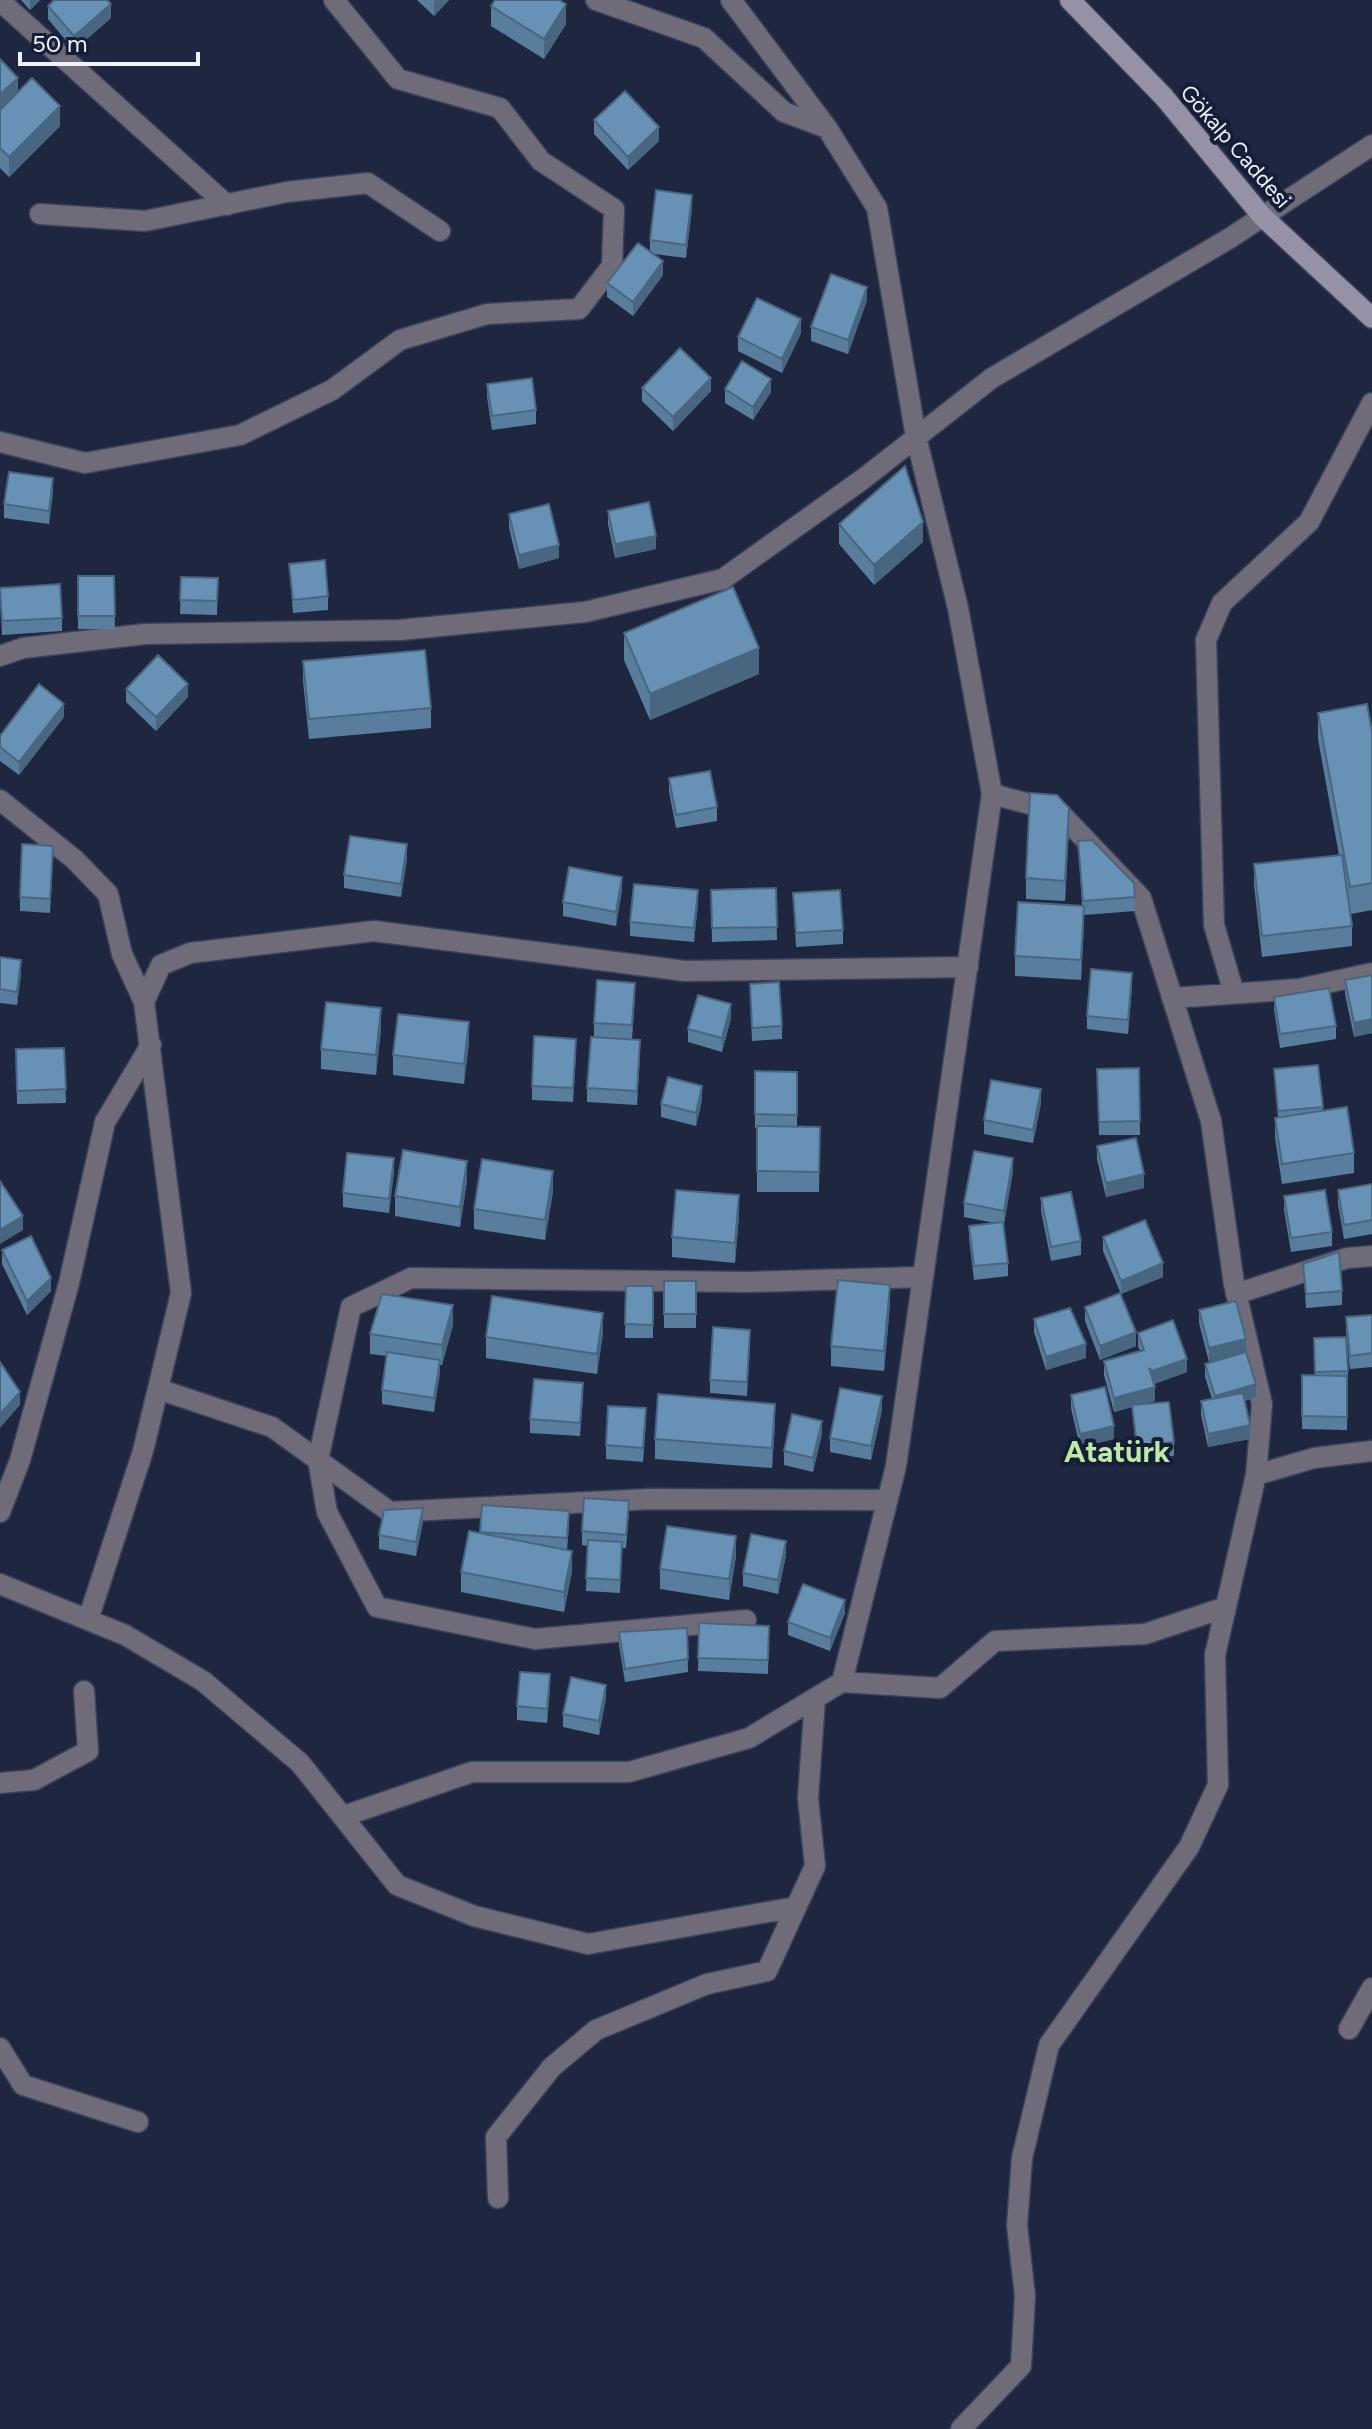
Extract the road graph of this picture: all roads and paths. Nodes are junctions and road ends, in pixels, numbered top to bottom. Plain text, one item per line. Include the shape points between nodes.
1 (334, 0) edge
2 (596, 0) edge
3 (731, 0) edge
4 (1070, 0) edge
5 (2, 5) edge
6 (827, 128) junction
7 (1372, 145) edge
8 (227, 205) junction
9 (40, 214) dead end
10 (1262, 216) junction
11 (440, 231) dead end
12 (1372, 318) edge
13 (1372, 403) edge
14 (916, 437) junction
15 (0, 442) edge
16 (0, 656) edge
17 (992, 794) junction
18 (0, 800) edge
19 (968, 967) junction
20 (1372, 973) edge
21 (1234, 993) junction
22 (1172, 998) junction
23 (144, 1002) junction
24 (151, 1045) junction
25 (1372, 1256) edge
26 (923, 1277) junction
27 (1236, 1294) junction
28 (158, 1389) junction
29 (1372, 1451) edge
30 (318, 1460) junction
31 (1256, 1475) junction
32 (887, 1500) junction
33 (0, 1512) edge
34 (0, 1584) edge
35 (1226, 1607) junction
36 (88, 1620) junction
37 (746, 1620) dead end
38 (842, 1682) junction
39 (84, 1691) dead end
40 (815, 1699) junction
41 (0, 1783) edge
42 (344, 1816) junction
43 (796, 1907) junction
44 (1372, 1988) edge
45 (1349, 2029) dead end
46 (0, 2048) edge
47 (138, 2122) dead end
48 (498, 2198) dead end
49 (961, 2429) edge

1 - 15 street via 398,79 500,108 541,161 614,209 612,266 579,309 487,314 400,340 332,390 240,435 85,463
2 - 6 street via 704,38 784,112
3 - 6 street
4 - 10 street, Gökalp Caddesi via 1164,97
5 - 8 street
6 - 14 street via 877,208
7 - 10 street
8 - 9 street via 145,221
8 - 11 street via 368,183
10 - 12 street, Gökalp Caddesi
10 - 14 street via 992,378
13 - 21 street via 1309,522 1222,603 1206,640 1214,925
14 - 16 street via 723,579 662,594 585,612 400,630 145,634 23,648
14 - 17 street via 958,608
17 - 19 street
17 - 22 street via 1059,812 1141,898
18 - 23 street via 74,859 108,894 122,954
19 - 23 street via 685,971 374,931 190,953 161,965
19 - 26 street
20 - 21 street via 1299,989
21 - 22 street
22 - 27 street via 1211,1121
23 - 24 street
24 - 28 street via 181,1293
24 - 33 street via 105,1122 69,1283 20,1460
25 - 27 street via 1347,1258
26 - 30 street via 749,1282 411,1278 351,1307
26 - 32 street
27 - 31 street via 1262,1404
28 - 30 street via 272,1427
28 - 36 street
29 - 31 street via 1314,1458
30 - 32 street via 390,1512 651,1499
30 - 37 street via 327,1512 377,1607 535,1639
31 - 35 street
32 - 38 street
34 - 36 street
35 - 38 street via 1145,1634 995,1641 940,1688
35 - 49 street via 1215,1655 1218,1785 1189,1847 1049,2045 1022,2158 1017,2225 1025,2296 1021,2366
36 - 42 street via 125,1635 203,1681 300,1763
38 - 40 street
39 - 41 street via 88,1751 34,1780
40 - 42 street via 749,1738 629,1772 472,1772
40 - 43 street via 808,1798 815,1866
42 - 43 street via 397,1885 474,1916 588,1944
43 - 48 street via 767,1971 707,1984 596,2030 552,2067 496,2137
44 - 45 street
46 - 47 street via 23,2085

